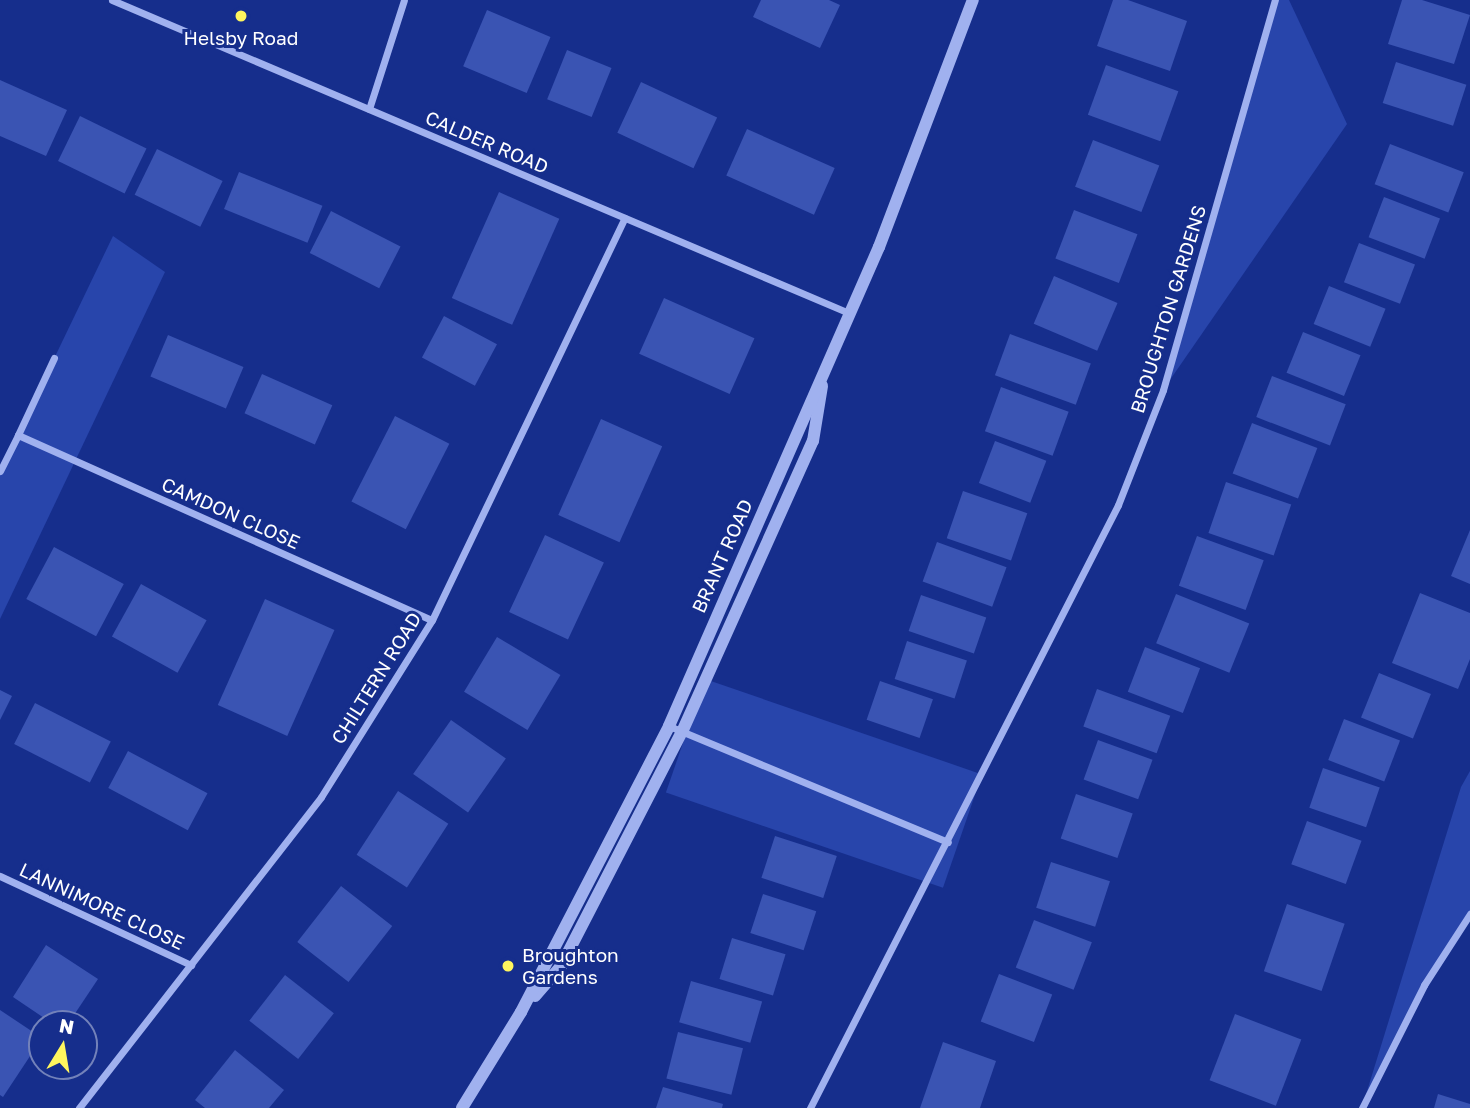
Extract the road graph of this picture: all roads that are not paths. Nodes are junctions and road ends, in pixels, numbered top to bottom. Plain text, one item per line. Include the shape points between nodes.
1 (112, 0) edge
2 (404, 0) edge
3 (973, 0) edge
4 (1275, 0) edge
5 (369, 109) junction
6 (625, 218) junction
7 (849, 313) junction
8 (54, 358) dead end
9 (825, 369) junction
10 (18, 435) junction
11 (0, 471) edge
12 (432, 620) junction
13 (668, 726) junction
14 (682, 732) junction
15 (948, 842) junction
16 (0, 876) edge
17 (1470, 914) edge
18 (191, 965) junction
19 (521, 1013) junction
20 (79, 1108) edge
21 (462, 1108) edge
22 (810, 1108) edge
23 (1362, 1108) edge

1 - 5 street, CALDER ROAD
2 - 5 street
3 - 7 street, BRANT ROAD
4 - 15 street, BROUGHTON GARDENS via 1163,390 1118,505
5 - 6 street, CALDER ROAD
6 - 7 street, CALDER ROAD
6 - 12 street, CHILTERN ROAD
7 - 9 street, BRANT ROAD
8 - 10 street
9 - 13 street, BRANT ROAD
9 - 14 street via 813,441
10 - 11 street
10 - 12 street, CAMDON CLOSE
12 - 18 street, CHILTERN ROAD via 321,797
13 - 14 street
13 - 19 street, BRANT ROAD
14 - 15 street
14 - 19 street via 561,966
15 - 22 street, BROUGHTON GARDENS
16 - 18 street, LANNIMORE CLOSE
17 - 23 street via 1424,985
18 - 20 street, CHILTERN ROAD
19 - 21 street, BRANT ROAD

